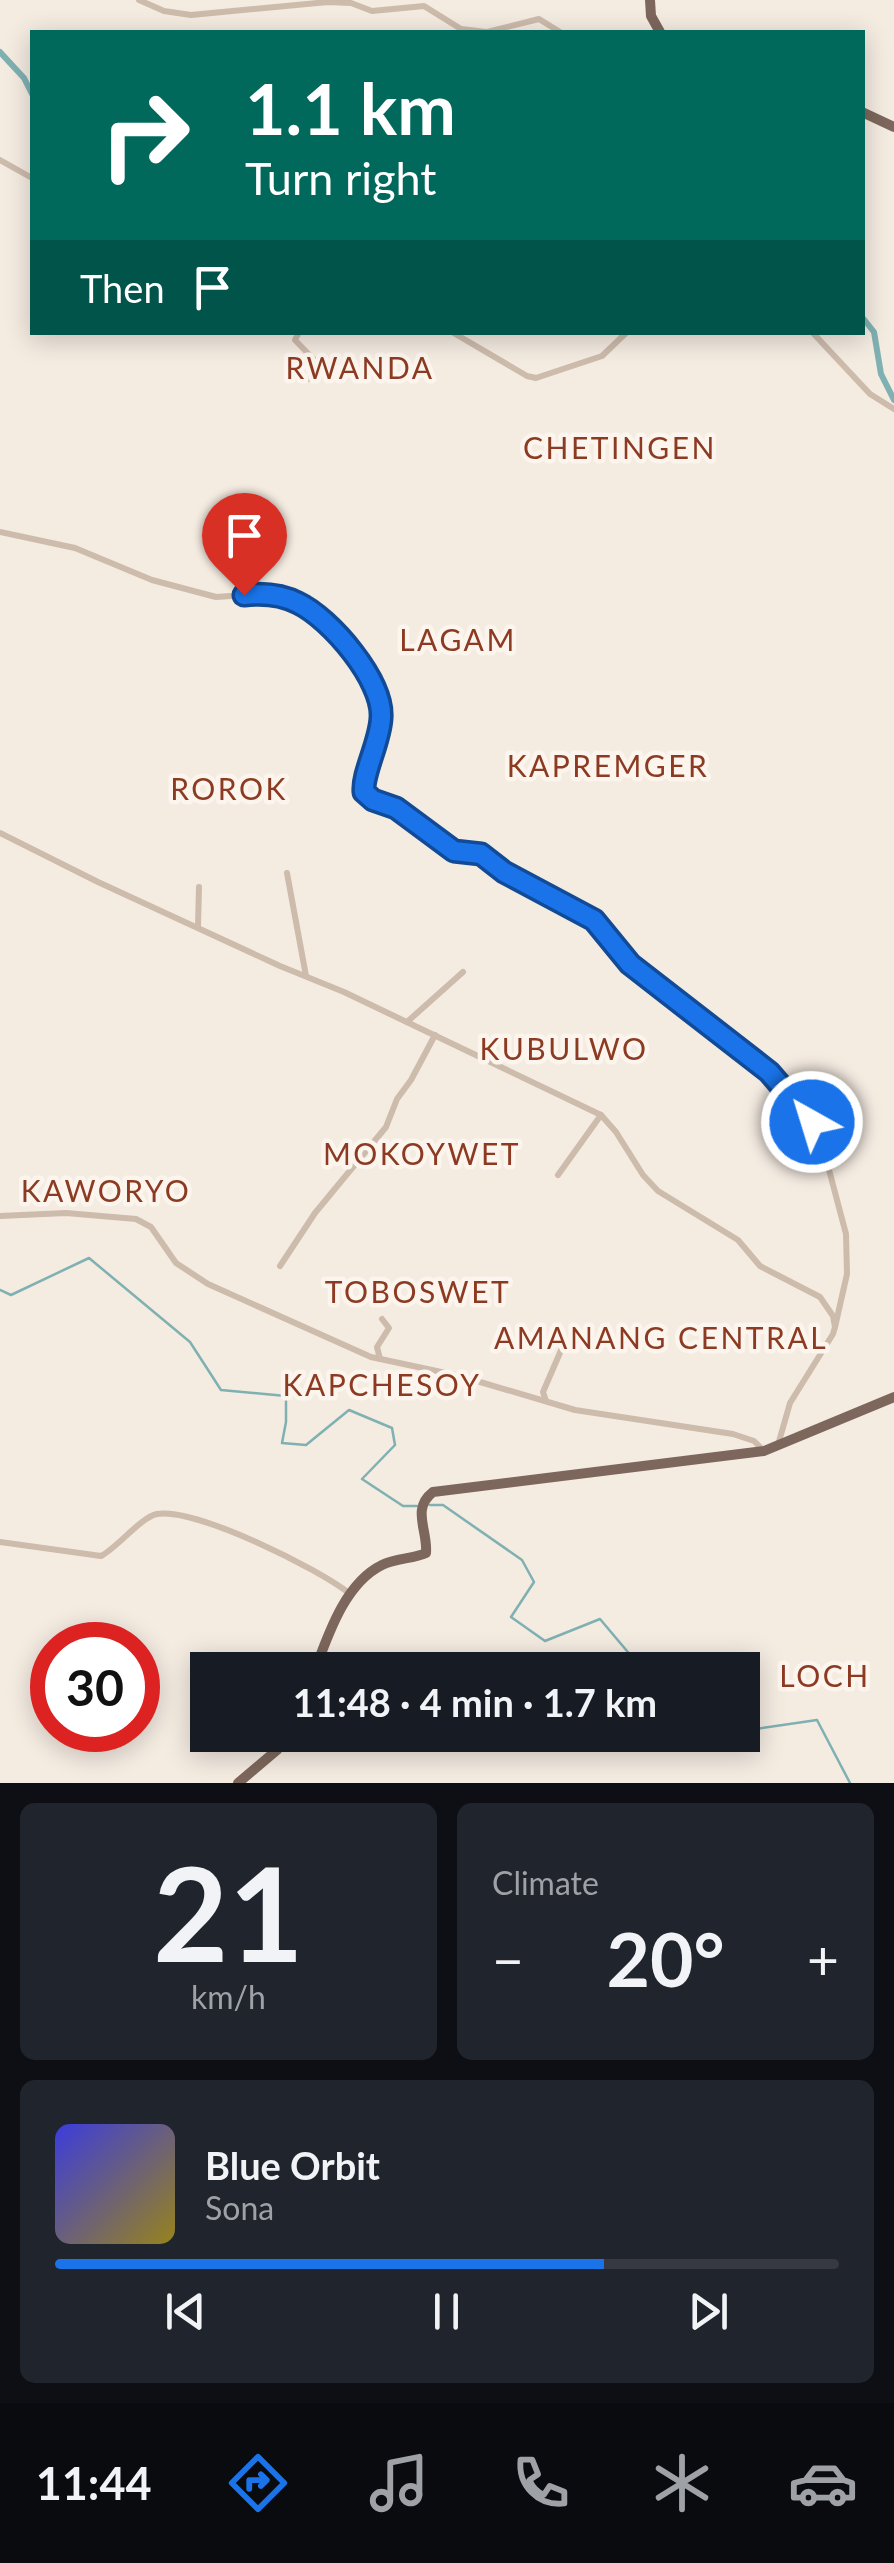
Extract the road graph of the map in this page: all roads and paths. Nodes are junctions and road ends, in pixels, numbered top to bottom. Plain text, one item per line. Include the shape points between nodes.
1 (139, 0) edge
2 (650, 0) edge
3 (497, 30) edge
4 (497, 30) edge
5 (557, 30) edge
6 (659, 30) edge
7 (865, 113) edge
8 (894, 127) edge
9 (0, 160) edge
10 (30, 177) edge
11 (298, 335) edge
12 (457, 335) edge
13 (623, 335) edge
14 (815, 335) edge
15 (310, 379) dead end
16 (894, 409) edge
17 (0, 532) edge
18 (0, 833) edge
19 (286, 873) dead end
20 (199, 887) dead end
21 (198, 926) junction
22 (463, 972) dead end
23 (307, 977) junction
24 (407, 1022) junction
25 (436, 1035) junction
26 (601, 1114) junction
27 (558, 1174) dead end
28 (0, 1216) edge
29 (280, 1266) dead end
30 (382, 1319) dead end
31 (835, 1327) junction
32 (562, 1348) dead end
33 (380, 1360) junction
34 (894, 1397) edge
35 (546, 1402) junction
36 (778, 1445) junction
37 (764, 1451) junction
38 (0, 1542) edge
39 (351, 1595) junction
40 (322, 1652) edge
41 (275, 1752) edge
42 (238, 1783) edge

1 - 4 street via 191,15 328,2 372,11 424,6 461,29
2 - 6 main road
3 - 5 street via 539,19
7 - 8 main road
9 - 10 street
11 - 15 street via 298,346 325,371
12 - 13 street via 536,378 602,356
14 - 16 street via 870,394
17 - 31 street via 76,548 152,580 216,597 292,600 317,616 377,689 382,716 363,782 368,797 396,808 454,851 481,854 594,920 630,964 769,1072 812,1122 846,1234 848,1274
18 - 21 street
19 - 23 street
20 - 21 street
21 - 23 street
22 - 24 street
23 - 24 street
24 - 25 street
25 - 26 street
25 - 29 street via 386,1127
26 - 27 street
26 - 31 street via 650,1184 738,1240 760,1266 811,1290 828,1307
28 - 33 street via 136,1218 176,1262 208,1284
30 - 33 street via 389,1328 377,1347
31 - 36 street via 790,1403
32 - 35 street via 543,1392
33 - 35 street
34 - 36 main road
35 - 37 street via 701,1427 754,1441
36 - 37 main road
37 - 39 main road via 433,1492 420,1510 426,1552 372,1571
38 - 39 street via 101,1556 152,1515 167,1514 240,1535
39 - 40 main road
41 - 42 main road

